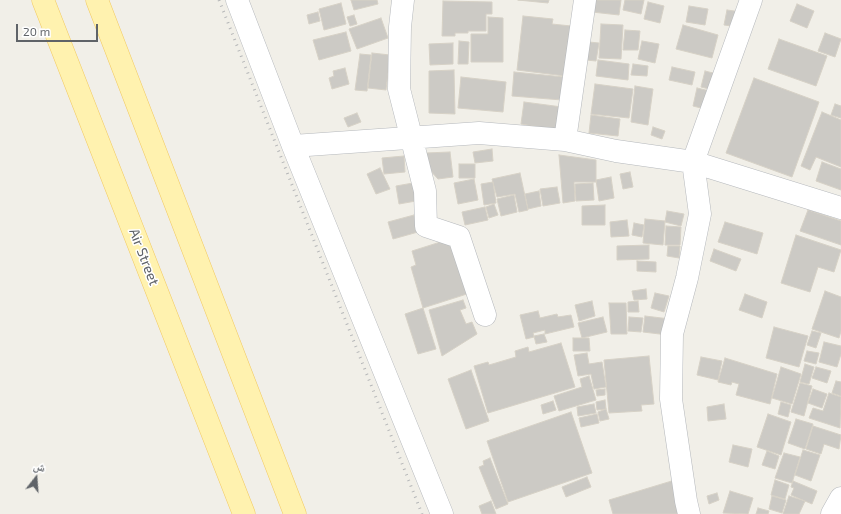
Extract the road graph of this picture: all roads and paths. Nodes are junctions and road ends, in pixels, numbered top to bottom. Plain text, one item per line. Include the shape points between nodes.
1 (43, 0) edge
2 (97, 0) edge
3 (237, 0) edge
4 (403, 0) edge
5 (585, 0) edge
6 (751, 0) edge
7 (410, 137) junction
8 (565, 140) junction
9 (293, 146) junction
10 (693, 162) junction
11 (841, 208) edge
12 (485, 315) dead end
13 (841, 498) edge
14 (244, 514) edge
15 (295, 514) edge
16 (442, 514) edge
17 (689, 514) edge
18 (832, 514) edge

1 - 14 main road, Air Street
2 - 15 main road
3 - 9 street
4 - 7 street via 399,88
5 - 8 street
6 - 10 street
7 - 8 street via 479,133
7 - 9 street
7 - 12 street via 425,190 426,226 459,237
8 - 10 street via 616,151
9 - 16 street
10 - 11 street
10 - 17 street via 700,214 672,334 671,384 671,399
13 - 18 street

